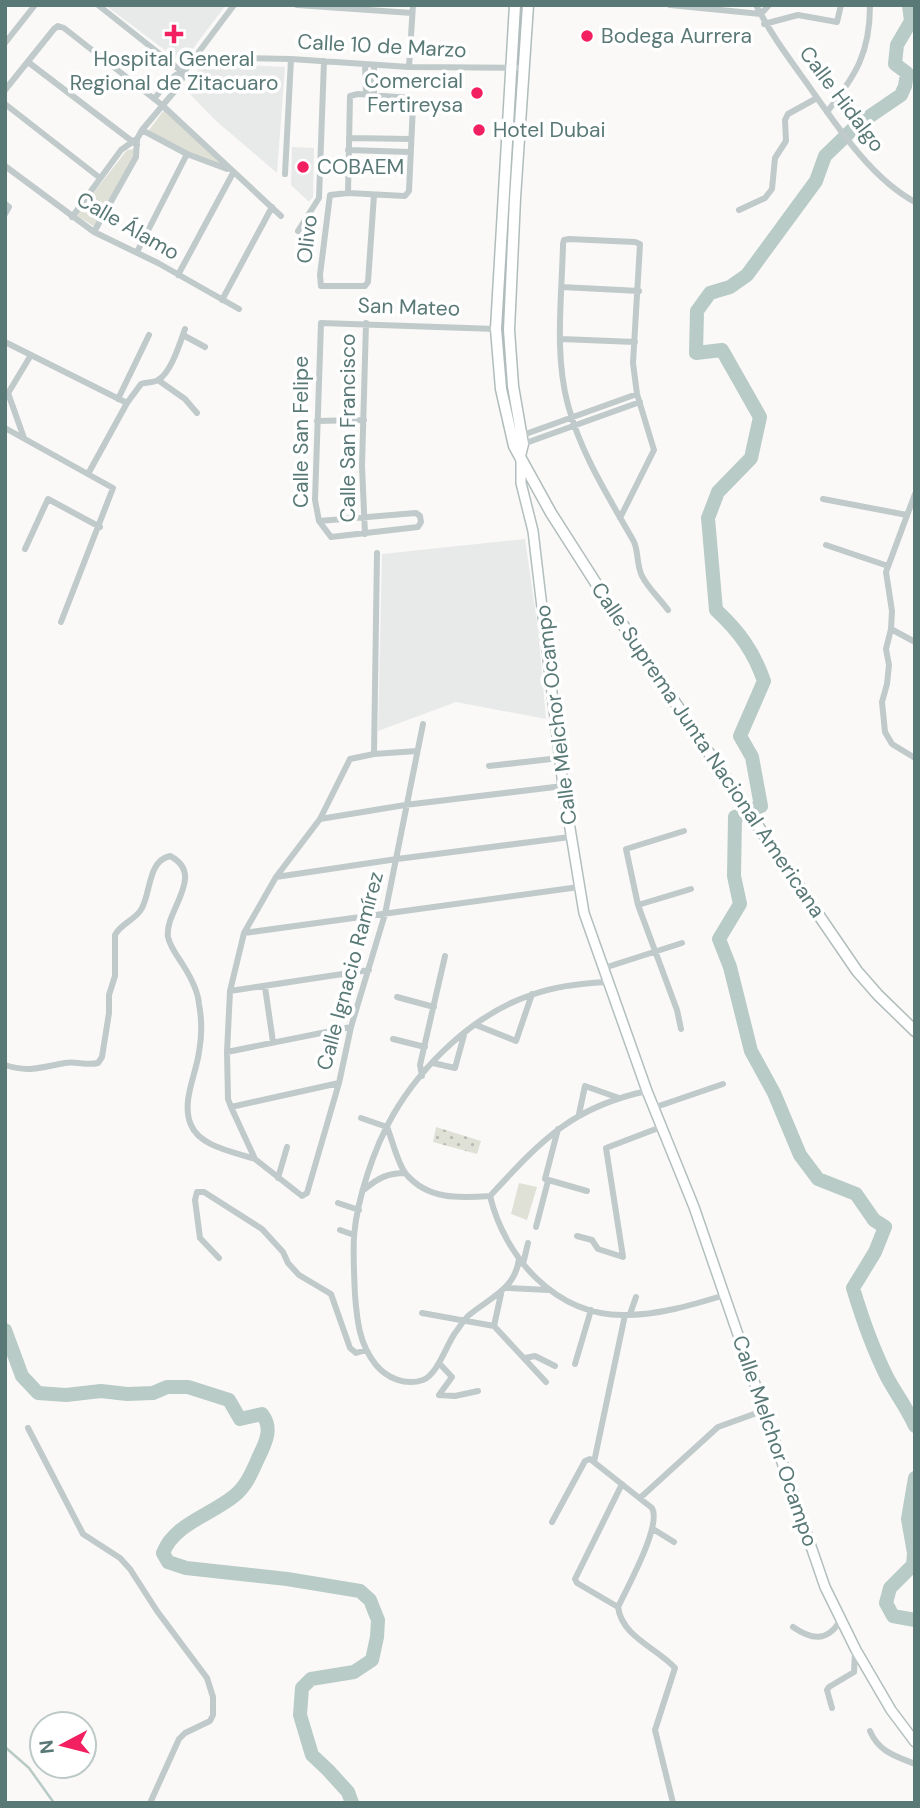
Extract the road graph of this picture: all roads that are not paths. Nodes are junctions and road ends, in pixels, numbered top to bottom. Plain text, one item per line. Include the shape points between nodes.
1 (35, 5) edge
2 (98, 5) edge
3 (234, 5) edge
4 (297, 5) edge
5 (413, 5) edge
6 (516, 5) edge
7 (528, 5) edge
8 (670, 5) edge
9 (756, 5) edge
10 (769, 5) edge
11 (841, 5) edge
12 (870, 5) edge
13 (412, 13) junction
14 (761, 14) junction
15 (764, 24) junction
16 (5, 43) edge
17 (196, 57) junction
18 (291, 59) junction
19 (324, 61) junction
20 (28, 62) junction
21 (365, 64) junction
22 (374, 65) junction
23 (409, 67) junction
24 (513, 68) junction
25 (525, 68) junction
26 (184, 71) junction
27 (5, 90) edge
28 (370, 94) junction
29 (817, 98) junction
30 (154, 99) junction
31 (5, 104) edge
32 (162, 106) junction
33 (828, 113) junction
34 (142, 130) junction
35 (349, 138) junction
36 (411, 139) junction
37 (136, 141) junction
38 (348, 150) junction
39 (411, 152) junction
40 (187, 153) junction
41 (5, 166) edge
42 (232, 172) junction
43 (285, 174) dead end
44 (100, 178) junction
45 (348, 193) junction
46 (374, 195) junction
47 (915, 202) edge
48 (272, 207) junction
49 (739, 211) dead end
50 (281, 216) dead end
51 (72, 217) junction
52 (298, 231) dead end
53 (94, 232) junction
54 (136, 252) junction
55 (178, 275) junction
56 (562, 287) junction
57 (639, 291) junction
58 (222, 300) junction
59 (239, 309) dead end
60 (321, 323) joint
61 (366, 323) junction
62 (496, 329) junction
63 (149, 335) dead end
64 (561, 339) junction
65 (5, 342) edge
66 (635, 342) junction
67 (205, 347) dead end
68 (31, 355) junction
69 (158, 380) junction
70 (6, 394) edge
71 (637, 394) junction
72 (118, 399) junction
73 (640, 402) junction
74 (127, 403) junction
75 (197, 413) dead end
76 (364, 420) junction
77 (317, 421) junction
78 (574, 423) junction
79 (5, 428) edge
80 (24, 439) junction
81 (518, 441) junction
82 (521, 457) junction
83 (88, 474) junction
84 (915, 494) edge
85 (823, 499) dead end
86 (907, 515) junction
87 (620, 518) junction
88 (364, 519) junction
89 (319, 522) junction
90 (100, 527) junction
91 (365, 534) junction
92 (826, 545) dead end
93 (25, 549) dead end
94 (377, 553) dead end
95 (888, 566) junction
96 (668, 610) dead end
97 (61, 622) dead end
98 (891, 629) junction
99 (915, 642) edge
100 (423, 724) dead end
101 (417, 751) junction
102 (374, 754) junction
103 (560, 758) junction
104 (915, 758) edge
105 (489, 766) dead end
106 (563, 786) junction
107 (405, 805) junction
108 (320, 818) junction
109 (684, 831) dead end
110 (570, 837) junction
111 (397, 859) junction
112 (276, 877) junction
113 (579, 887) junction
114 (691, 888) dead end
115 (638, 905) junction
116 (385, 914) junction
117 (244, 933) junction
118 (682, 943) dead end
119 (656, 952) junction
120 (445, 956) dead end
121 (604, 968) junction
122 (369, 970) junction
123 (609, 982) junction
124 (265, 987) junction
125 (230, 991) junction
126 (531, 994) junction
127 (397, 997) dead end
128 (434, 1007) junction
129 (476, 1025) junction
130 (351, 1027) junction
131 (681, 1029) dead end
132 (915, 1031) edge
133 (464, 1033) junction
134 (393, 1039) dead end
135 (273, 1042) junction
136 (425, 1047) junction
137 (228, 1052) junction
138 (433, 1063) junction
139 (5, 1065) edge
140 (422, 1076) junction
141 (338, 1083) junction
142 (723, 1084) dead end
143 (647, 1091) junction
144 (620, 1098) junction
145 (231, 1107) junction
146 (653, 1108) junction
147 (579, 1114) junction
148 (361, 1118) dead end
149 (387, 1127) junction
150 (661, 1127) junction
151 (558, 1128) junction
152 (287, 1147) dead end
153 (255, 1159) junction
154 (405, 1173) junction
155 (278, 1178) junction
156 (548, 1181) junction
157 (364, 1190) junction
158 (587, 1191) dead end
159 (490, 1196) junction
160 (338, 1203) dead end
161 (359, 1210) junction
162 (536, 1227) dead end
163 (340, 1230) dead end
164 (354, 1235) junction
165 (578, 1236) dead end
166 (528, 1243) dead end
167 (219, 1258) dead end
168 (521, 1262) junction
169 (548, 1290) junction
170 (504, 1291) junction
171 (725, 1295) junction
172 (636, 1297) dead end
173 (591, 1310) junction
174 (422, 1313) dead end
175 (628, 1315) junction
176 (464, 1321) junction
177 (494, 1326) junction
178 (366, 1350) junction
179 (525, 1358) junction
180 (439, 1363) junction
181 (575, 1364) dead end
182 (555, 1366) dead end
183 (546, 1382) dead end
184 (478, 1391) dead end
185 (765, 1410) junction
186 (27, 1428) dead end
187 (594, 1462) junction
188 (622, 1484) junction
189 (640, 1498) junction
190 (552, 1522) dead end
191 (653, 1529) junction
192 (674, 1542) dead end
193 (618, 1607) junction
194 (840, 1621) junction
195 (793, 1627) dead end
196 (856, 1650) junction
197 (832, 1708) dead end
198 (870, 1731) dead end
199 (915, 1742) edge
200 (915, 1764) edge
201 (150, 1803) edge
202 (673, 1803) edge

1 - 16 street
2 - 26 street
3 - 17 street
4 - 13 street
5 - 13 street
6 - 24 main road
7 - 25 main road
8 - 14 street
9 - 14 street, Calle Hidalgo
10 - 14 street
11 - 15 street via 837,22 798,15
12 - 33 street via 865,52
13 - 23 street
14 - 15 street, Calle Hidalgo
15 - 29 street, Calle Hidalgo
17 - 18 street, Calle 10 de Marzo
17 - 26 street
18 - 19 street, Calle 10 de Marzo
18 - 43 street
19 - 21 street, Calle 10 de Marzo
19 - 52 street via 319,198
20 - 27 street
20 - 30 street via 58,26
20 - 37 street
21 - 22 street, Calle 10 de Marzo
21 - 28 street
22 - 23 street, Calle 10 de Marzo
22 - 28 street
23 - 24 street, Calle 10 de Marzo
24 - 25 street, Calle 10 de Marzo
24 - 62 main road
25 - 81 main road via 509,330
26 - 30 street via 170,79
26 - 32 street via 179,86
28 - 35 street via 350,96
28 - 36 street via 412,100
29 - 33 street, Calle Hidalgo
29 - 49 street via 788,114 786,141 775,158 772,189 765,198
30 - 32 street
31 - 44 street
32 - 34 street
32 - 42 street
33 - 47 street, Calle Hidalgo via 875,171
34 - 37 street
34 - 40 street
35 - 36 street
35 - 38 street
36 - 39 street
37 - 44 street via 121,150
37 - 53 street via 135,158
38 - 39 street
38 - 45 street
39 - 46 street via 405,196
40 - 42 street
40 - 54 street
41 - 51 street, Calle Álamo
42 - 48 street
42 - 55 street
44 - 51 street
45 - 46 street
45 - 46 street, Olivo via 330,195 321,286 358,287 368,282
48 - 50 street
48 - 58 street
51 - 53 street, Calle Álamo
53 - 54 street, Calle Álamo
54 - 55 street, Calle Álamo
55 - 58 street, Calle Álamo
56 - 57 street
56 - 57 street via 564,240 635,242 640,244
56 - 64 street
57 - 66 street
58 - 59 street, Calle Álamo
60 - 61 street, San Mateo
60 - 77 street, Calle San Felipe
61 - 62 street, San Mateo
61 - 76 street, Calle San Francisco
62 - 81 main road via 501,389
63 - 72 street
64 - 66 street
64 - 78 street via 564,385
65 - 68 street
66 - 71 street
67 - 69 street via 184,332
68 - 70 street
68 - 72 street
69 - 74 street via 141,384
69 - 75 street
70 - 80 street
71 - 73 street
71 - 78 street
72 - 74 street
73 - 78 street
73 - 87 street via 654,450
74 - 83 street
76 - 77 street
76 - 88 street, Calle San Francisco
77 - 89 street, Calle San Felipe via 315,500
78 - 81 street
78 - 87 street via 594,473
79 - 80 street
80 - 83 street
81 - 82 main road
82 - 103 street, Calle Melchor Ocampo
82 - 132 main road, Calle Suprema Junta Nacional Americana via 613,610 857,971
83 - 90 street via 113,488
84 - 86 street
85 - 86 street
86 - 95 street
87 - 96 street via 635,544 642,576
88 - 89 street
88 - 91 street, Calle San Francisco
88 - 91 street via 418,513 421,522 418,527
89 - 91 street, Calle San Felipe via 331,537
90 - 93 street via 48,499
90 - 97 street
92 - 95 street
94 - 102 street
95 - 98 street
98 - 99 street
98 - 104 street via 882,702 885,732 892,744
100 - 101 street, Calle Ignacio Ramírez
101 - 102 street
101 - 107 street, Calle Ignacio Ramírez
102 - 108 street via 350,758
103 - 105 street
103 - 106 street, Calle Melchor Ocampo
106 - 107 street
106 - 110 street, Calle Melchor Ocampo
107 - 108 street
107 - 111 street, Calle Ignacio Ramírez
108 - 112 street
109 - 115 street via 626,849
110 - 111 street
110 - 113 street, Calle Melchor Ocampo
111 - 112 street
111 - 116 street, Calle Ignacio Ramírez
112 - 117 street
113 - 116 street
113 - 121 street, Calle Melchor Ocampo
114 - 115 street
115 - 119 street
116 - 117 street
116 - 122 street, Calle Ignacio Ramírez
117 - 125 street
118 - 119 street
119 - 121 street
119 - 131 street
120 - 128 street
121 - 123 street, Calle Melchor Ocampo
122 - 124 street
122 - 130 street, Calle Ignacio Ramírez
123 - 126 street
123 - 143 street, Calle Melchor Ocampo
124 - 125 street
124 - 135 street
125 - 137 street
126 - 129 street
126 - 129 street via 516,1041
127 - 128 street
128 - 136 street
129 - 133 street
130 - 135 street
130 - 141 street, Calle Ignacio Ramírez
133 - 138 street
133 - 138 street via 455,1068
134 - 136 street
135 - 137 street
136 - 140 street
137 - 145 street
138 - 140 street
139 - 153 street via 22,1070 98,1063 115,976 115,935 142,909 152,874 164,857 170,856 181,863 185,873 168,937 190,976 199,1001 201,1027 187,1106 190,1123 206,1142
140 - 149 street
141 - 145 street
141 - 155 street, Calle Ignacio Ramírez via 307,1193 302,1196
142 - 146 street
143 - 144 street
143 - 146 street, Calle Melchor Ocampo
144 - 147 street
144 - 147 street via 585,1086
145 - 153 street
146 - 150 street, Calle Melchor Ocampo
147 - 151 street
148 - 149 street
149 - 154 street
149 - 157 street
150 - 165 street via 606,1148 623,1257
150 - 171 street, Calle Melchor Ocampo
151 - 156 street via 545,1173
151 - 159 street
152 - 155 street
153 - 155 street
154 - 157 street via 377,1179
154 - 159 street via 438,1195
156 - 158 street
156 - 162 street
157 - 161 street
159 - 168 street via 505,1239
160 - 161 street
161 - 164 street
163 - 164 street
164 - 178 street via 356,1317
166 - 168 street
167 - 178 street via 200,1238 197,1192 262,1229 299,1275 331,1294 350,1348 356,1353
168 - 169 street
168 - 170 street
169 - 170 street
169 - 173 street
170 - 176 street
170 - 177 street
171 - 175 street
171 - 185 street, Calle Melchor Ocampo
172 - 175 street
173 - 175 street
173 - 181 street
174 - 176 street
175 - 187 street
176 - 177 street
176 - 180 street
177 - 179 street
178 - 180 street via 380,1371 401,1381 422,1381
179 - 182 street via 534,1356
179 - 183 street
180 - 184 street via 452,1377 439,1395
185 - 189 street via 719,1427
185 - 194 street, Calle Melchor Ocampo
186 - 201 street via 83,1534 130,1569 207,1678 213,1715 179,1739
187 - 188 street
187 - 190 street via 585,1461
188 - 189 street
188 - 193 street via 575,1579
189 - 191 street via 655,1514
191 - 192 street
191 - 193 street
193 - 202 street via 632,1633 675,1668 655,1730
194 - 195 street via 833,1632 821,1636
194 - 196 street, Calle Melchor Ocampo
196 - 197 street via 854,1672 827,1690
196 - 199 street, Calle Melchor Ocampo
198 - 200 street via 878,1746

